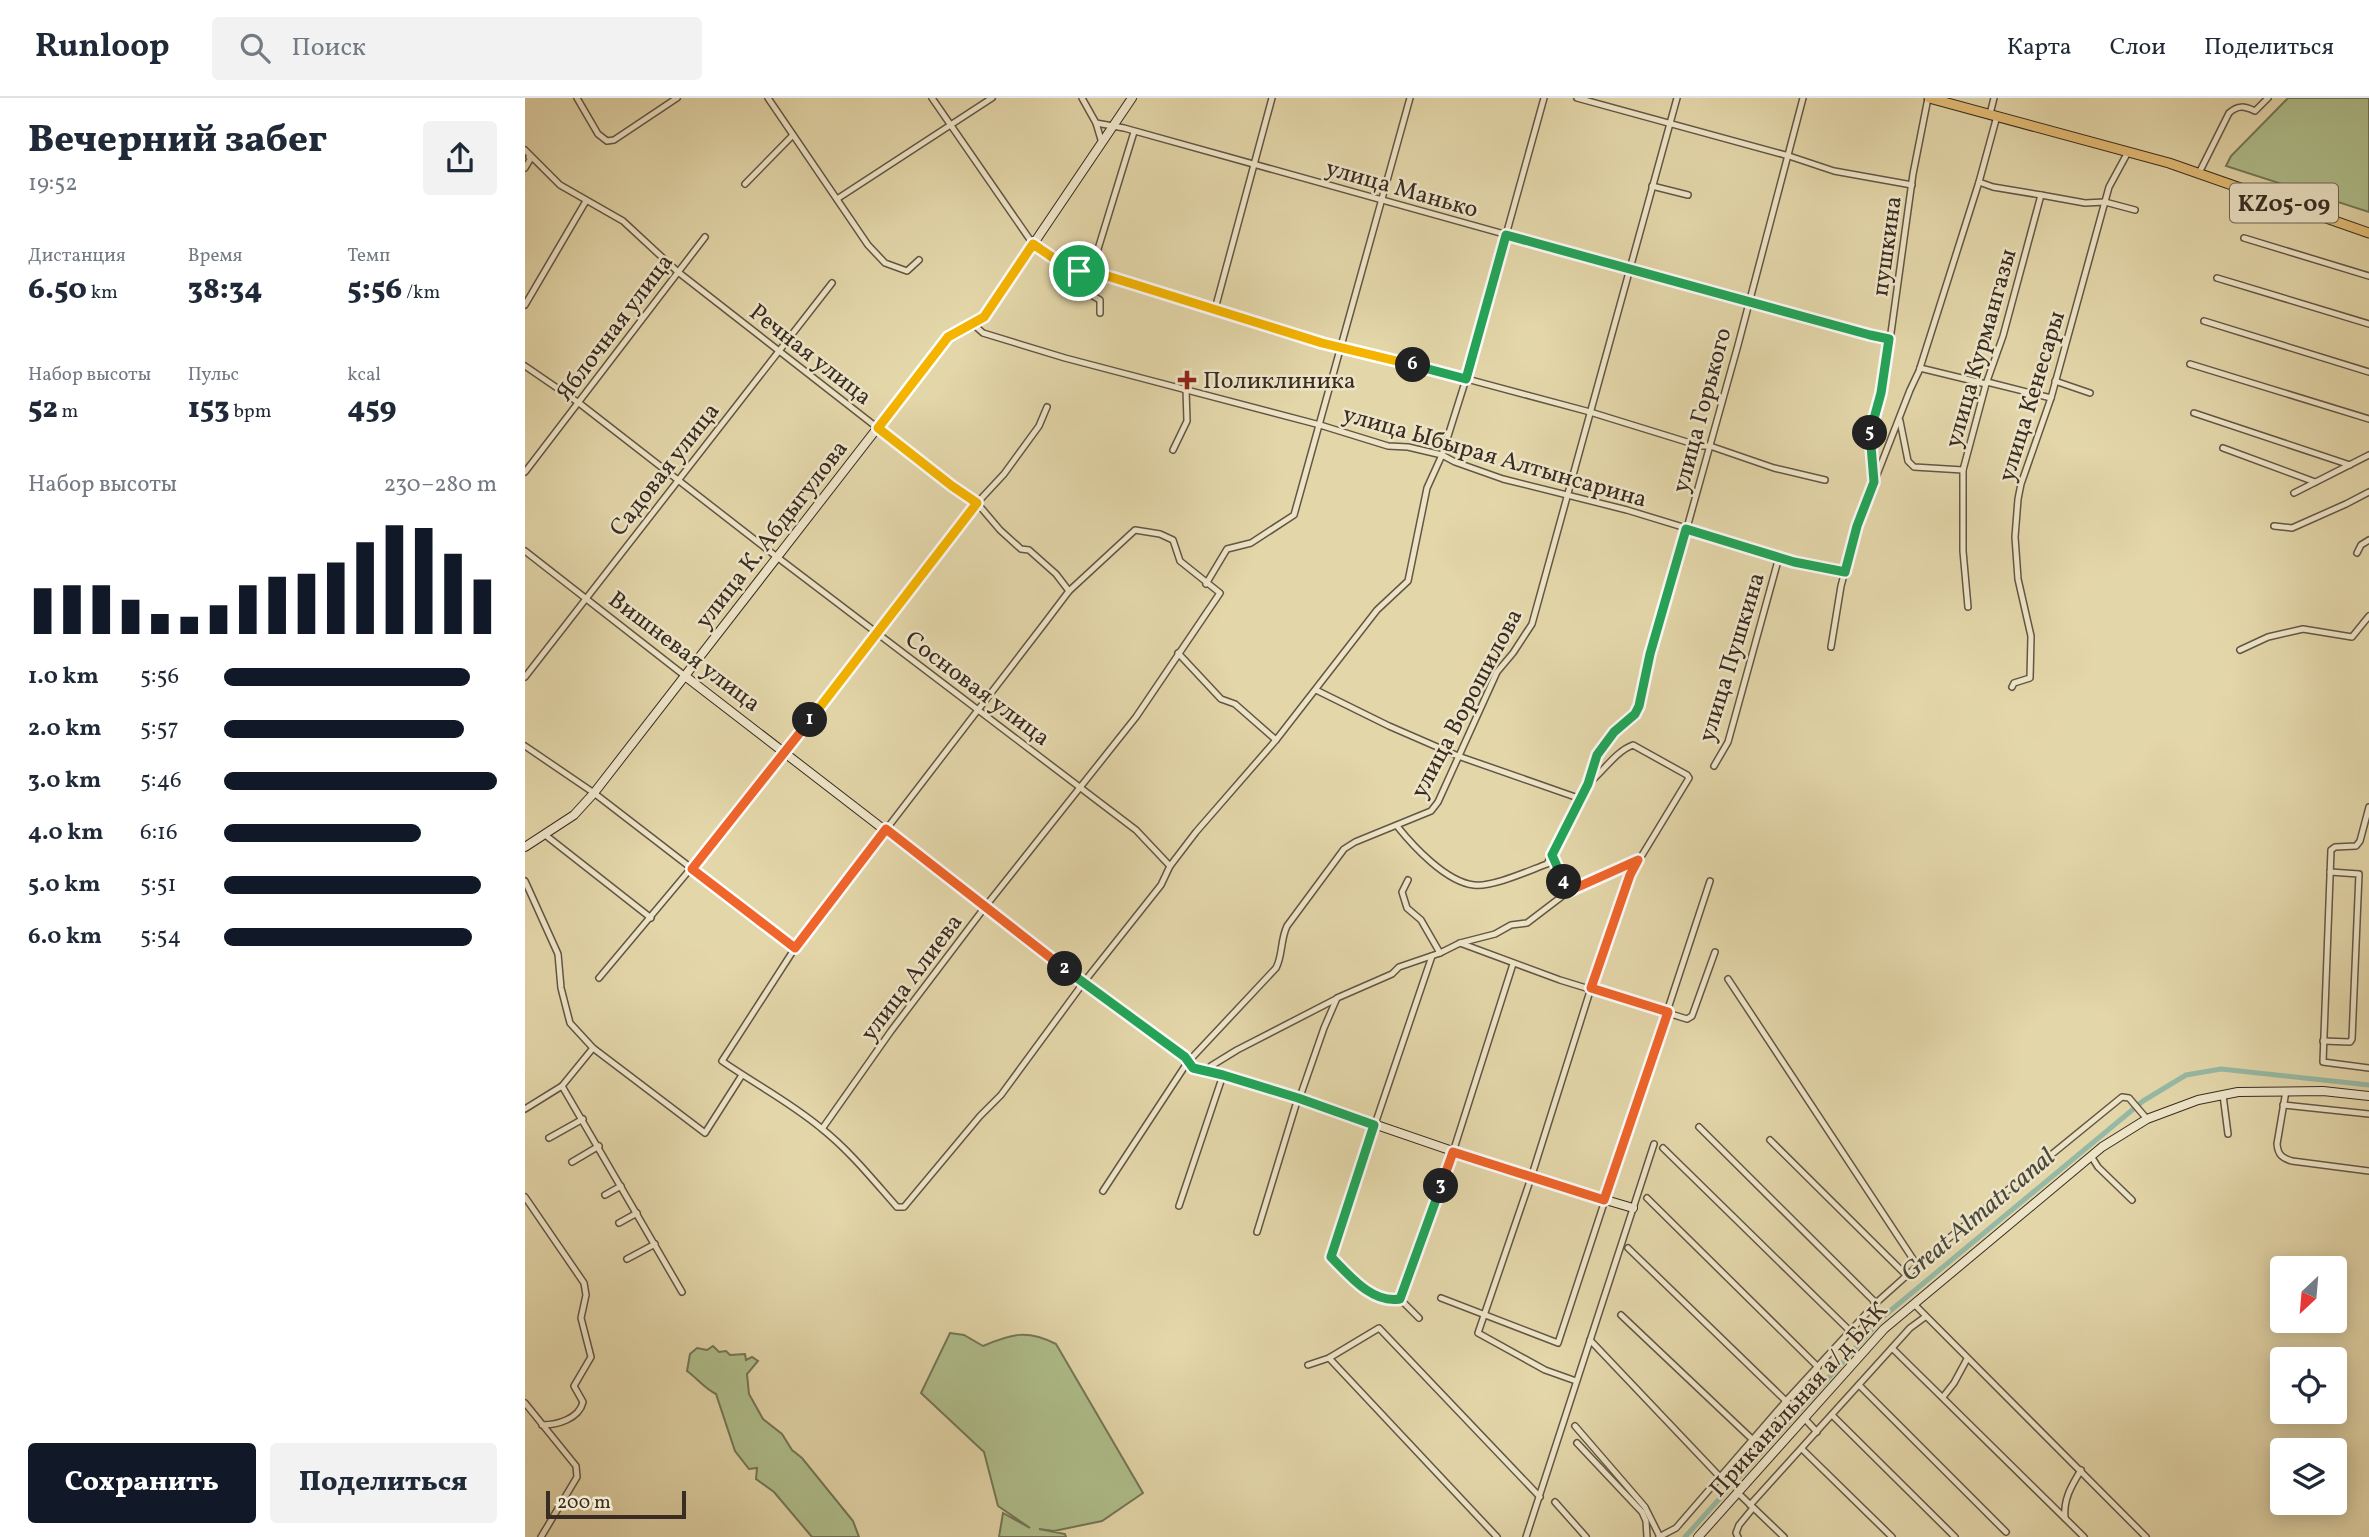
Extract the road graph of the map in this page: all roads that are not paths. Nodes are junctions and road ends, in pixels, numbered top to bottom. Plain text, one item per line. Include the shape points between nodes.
1 (577, 98) edge
2 (677, 98) edge
3 (768, 98) edge
4 (932, 98) edge
5 (992, 98) edge
6 (1082, 98) edge
7 (1132, 98) edge
8 (1272, 98) edge
9 (1410, 98) edge
10 (1543, 98) edge
11 (1577, 98) edge
12 (1677, 98) edge
13 (1803, 98) edge
14 (1929, 98) edge
15 (1994, 98) edge
16 (2268, 98) edge
17 (1965, 103) edge
18 (1993, 115) junction
19 (1096, 123) junction
20 (1669, 124) junction
21 (950, 125) junction
22 (1113, 126) junction
23 (1134, 132) junction
24 (793, 135) junction
25 (1102, 143) junction
26 (2128, 152) junction
27 (527, 154) edge
28 (1789, 156) junction
29 (1255, 164) junction
30 (525, 168) edge
31 (2199, 173) junction
32 (1979, 182) junction
33 (745, 184) dead end
34 (1912, 185) junction
35 (1652, 186) junction
36 (1688, 195) dead end
37 (2041, 195) junction
38 (837, 200) junction
39 (586, 201) junction
40 (1382, 201) junction
41 (2105, 202) junction
42 (2135, 210) dead end
43 (2369, 233) edge
44 (1506, 235) junction
45 (705, 237) dead end
46 (2244, 238) dead end
47 (1033, 244) junction
48 (919, 260) dead end
49 (1091, 267) junction
50 (1629, 270) junction
51 (1079, 271) junction
52 (678, 272) junction
53 (2369, 276) edge
54 (2217, 278) dead end
55 (832, 283) dead end
56 (1749, 302) junction
57 (525, 305) edge
58 (1215, 309) junction
59 (1100, 313) dead end
60 (2204, 321) dead end
61 (974, 324) junction
62 (2369, 324) edge
63 (1889, 339) junction
64 (1341, 347) junction
65 (778, 351) junction
66 (2190, 364) dead end
67 (525, 366) edge
68 (1920, 368) junction
69 (2369, 372) edge
70 (1466, 379) junction
71 (2055, 381) junction
72 (1987, 383) junction
73 (1186, 389) junction
74 (2090, 393) dead end
75 (2051, 398) junction
76 (579, 402) junction
77 (1047, 407) dead end
78 (1590, 412) junction
79 (2194, 413) dead end
80 (1899, 418) junction
81 (2369, 419) edge
82 (1320, 425) junction
83 (878, 428) junction
84 (1710, 446) junction
85 (2223, 448) dead end
86 (1173, 450) dead end
87 (1442, 455) junction
88 (2369, 455) edge
89 (2350, 465) junction
90 (1963, 470) junction
91 (525, 472) edge
92 (679, 480) junction
93 (1825, 480) dead end
94 (1874, 482) junction
95 (2315, 482) junction
96 (2369, 492) edge
97 (2294, 493) dead end
98 (1566, 497) junction
99 (977, 503) junction
100 (2274, 526) dead end
101 (1686, 529) junction
102 (2369, 540) edge
103 (525, 551) edge
104 (2357, 553) dead end
105 (778, 557) junction
106 (1779, 557) junction
107 (1845, 572) junction
108 (1206, 584) junction
109 (1069, 592) junction
110 (586, 599) junction
111 (1968, 607) dead end
112 (2369, 616) edge
113 (878, 634) junction
114 (1831, 647) dead end
115 (2240, 650) dead end
116 (1178, 653) junction
117 (685, 676) junction
118 (525, 677) edge
119 (2012, 687) dead end
120 (1316, 690) junction
121 (978, 710) junction
122 (1276, 740) junction
123 (525, 746) edge
124 (785, 752) junction
125 (1458, 755) junction
126 (1714, 766) dead end
127 (1588, 784) junction
128 (1078, 787) junction
129 (594, 793) junction
130 (1581, 799) junction
131 (2369, 807) edge
132 (1397, 826) junction
133 (886, 829) junction
134 (544, 834) junction
135 (525, 848) edge
136 (1552, 855) junction
137 (1638, 860) junction
138 (1170, 866) junction
139 (692, 869) junction
140 (2330, 872) junction
141 (1408, 880) dead end
142 (525, 881) edge
143 (1710, 881) dead end
144 (1569, 891) junction
145 (985, 907) junction
146 (651, 918) junction
147 (1460, 943) junction
148 (795, 948) junction
149 (1715, 952) dead end
150 (1440, 953) junction
151 (1432, 956) junction
152 (1513, 964) junction
153 (599, 978) dead end
154 (1728, 979) dead end
155 (1084, 982) junction
156 (1591, 988) junction
157 (1337, 998) junction
158 (1668, 1012) junction
159 (2323, 1041) junction
160 (593, 1048) junction
161 (1187, 1063) junction
162 (2369, 1068) edge
163 (1205, 1072) junction
164 (742, 1075) junction
165 (1223, 1075) junction
166 (562, 1086) junction
167 (2286, 1091) junction
168 (2223, 1095) junction
169 (2369, 1096) edge
170 (1298, 1098) junction
171 (2283, 1105) junction
172 (525, 1109) edge
173 (2369, 1114) edge
174 (2144, 1115) junction
175 (583, 1119) junction
176 (1374, 1125) junction
177 (1699, 1127) dead end
178 (822, 1129) junction
179 (2228, 1134) dead end
180 (549, 1138) dead end
181 (1770, 1140) dead end
182 (1654, 1144) dead end
183 (599, 1146) junction
184 (1664, 1148) dead end
185 (1453, 1152) junction
186 (2091, 1156) junction
187 (572, 1162) dead end
188 (2369, 1171) edge
189 (1531, 1178) junction
190 (621, 1186) junction
191 (1103, 1191) dead end
192 (605, 1195) dead end
193 (525, 1198) edge
194 (1647, 1198) dead end
195 (1604, 1200) junction
196 (2132, 1200) dead end
197 (1179, 1206) dead end
198 (1633, 1208) junction
199 (637, 1213) junction
200 (619, 1223) dead end
201 (1257, 1232) dead end
202 (655, 1244) junction
203 (1628, 1248) dead end
204 (627, 1259) dead end
205 (1917, 1265) junction
206 (1906, 1275) junction
207 (682, 1292) dead end
208 (1441, 1298) dead end
209 (1400, 1299) junction
210 (1876, 1303) junction
211 (1913, 1303) junction
212 (1621, 1315) dead end
213 (1485, 1316) junction
214 (1925, 1317) junction
215 (1419, 1318) dead end
216 (1850, 1331) junction
217 (1590, 1340) junction
218 (1892, 1348) junction
219 (1328, 1358) junction
220 (1967, 1359) junction
221 (1308, 1365) dead end
222 (1818, 1367) junction
223 (1576, 1381) junction
224 (1859, 1385) junction
225 (1943, 1397) junction
226 (1786, 1401) junction
227 (525, 1403) edge
228 (1832, 1415) junction
229 (1804, 1418) junction
230 (542, 1425) junction
231 (1575, 1426) dead end
232 (1817, 1432) junction
233 (1753, 1440) junction
234 (1577, 1443) dead end
235 (1802, 1448) junction
236 (2081, 1470) junction
237 (1720, 1477) junction
238 (1737, 1492) junction
239 (1540, 1497) junction
240 (1555, 1502) dead end
241 (1752, 1506) junction
242 (2065, 1518) junction
243 (2006, 1532) dead end
244 (1736, 1536) edge
245 (541, 1537) edge
246 (1497, 1537) edge
247 (1526, 1537) edge
248 (1586, 1537) edge
249 (1647, 1537) edge
250 (1659, 1537) edge
251 (1697, 1537) edge
252 (1784, 1537) edge
253 (1892, 1537) edge
254 (1955, 1537) edge
255 (2084, 1537) edge
256 (2146, 1537) edge

1 - 2 street via 607,141
3 - 24 street
4 - 21 street
5 - 21 street
6 - 19 street
7 - 22 street, улица К. Абдыгулова
8 - 29 street
9 - 40 street
10 - 44 street
11 - 20 street
12 - 20 street, улица Ворошилова
13 - 28 street, улица Горького
14 - 17 main road, KZ05-09
14 - 34 street, пушкина
15 - 18 street
16 - 31 street via 2255,111 2243,106 2229,113
17 - 18 main road, KZ05-09
18 - 26 main road, KZ05-09
18 - 32 street
19 - 22 street, улица Манько
19 - 25 street
20 - 28 street
20 - 35 street, улица Ворошилова
21 - 38 street
21 - 47 street
22 - 23 street, улица Манько
22 - 25 street, улица К. Абдыгулова
23 - 29 street, улица Манько
23 - 49 street
24 - 33 street
24 - 38 street
25 - 47 street, улица К. Абдыгулова
26 - 31 main road, KZ05-09
26 - 41 street, улица Кенесары via 2114,174
27 - 30 street
27 - 39 street, Речная улица via 560,185
28 - 34 street via 1834,171
28 - 56 street, улица Горького
29 - 40 street, улица Манько
29 - 58 street
31 - 43 main road, KZ05-09
32 - 37 street
32 - 68 street
34 - 63 street, пушкина
35 - 36 street
35 - 50 street, улица Ворошилова
37 - 41 street
37 - 72 street, улица Курмангазы
38 - 48 street via 885,263 907,271
39 - 52 street, Речная улица via 624,221
39 - 57 street
40 - 44 street, улица Манько
40 - 64 street
41 - 42 street
41 - 71 street, улица Кенесары
44 - 50 street, улица Манько
44 - 70 street
45 - 52 street, Яблочная улица
46 - 53 street
47 - 51 street
47 - 61 street, улица К. Абдыгулова via 999,303
49 - 51 street
49 - 58 street
50 - 56 street, улица Манько
50 - 78 street, улица Ворошилова
51 - 59 street via 1081,289 1100,300
52 - 65 street, Речная улица
52 - 76 street, Яблочная улица
54 - 62 street
55 - 65 street, Садовая улица
56 - 63 street, улица Манько
56 - 84 street, улица Горького
58 - 64 street
60 - 69 street
61 - 73 street, улица Ыбырая Алтынсарина via 983,333 1026,347
61 - 83 street, улица К. Абдыгулова via 948,337
63 - 94 street, пушкина via 1870,433
64 - 70 street
64 - 82 street
65 - 83 street, Речная улица
65 - 92 street, Садовая улица
66 - 81 street
67 - 76 street, Сосновая улица
68 - 72 street
68 - 80 street
70 - 78 street
70 - 87 street
71 - 74 street
71 - 75 street, улица Кенесары
72 - 75 street
72 - 90 street, улица Курмангазы
73 - 82 street, улица Ыбырая Алтынсарина
73 - 86 street via 1187,421
75 - 119 street, улица Кенесары via 2018,499 2018,579 2031,656 2030,678
76 - 91 street, Яблочная улица
76 - 92 street, Сосновая улица
77 - 99 street via 1039,426
78 - 84 street
78 - 98 street, улица Ворошилова
79 - 89 street
80 - 90 street via 1908,461 1914,467
80 - 94 street
82 - 87 street, улица Ыбырая Алтынсарина via 1388,446
82 - 108 street via 1294,514 1251,542 1227,549
83 - 99 street, Речная улица
83 - 105 street, улица К. Абдыгулова
84 - 93 street
84 - 101 street, улица Горького
85 - 95 street
87 - 98 street, улица Ыбырая Алтынсарина via 1471,469
87 - 120 street via 1427,488 1408,581 1377,610
88 - 89 street
89 - 95 street
90 - 111 street, улица Курмангазы
92 - 105 street, Сосновая улица
92 - 110 street, Садовая улица
94 - 107 street
95 - 97 street
96 - 100 street via 2292,528
98 - 101 street, улица Ыбырая Алтынсарина
98 - 125 street, улица Ворошилова via 1532,624 1497,672
99 - 109 street, Речная улица via 1021,549 1029,550 1056,574
99 - 113 street
101 - 106 street, улица Ыбырая Алтынсарина
101 - 127 street, улица Горького via 1639,706 1603,744
102 - 104 street
103 - 110 street, Вишневая улица
105 - 113 street, Сосновая улица
105 - 117 street, улица К. Абдыгулова
106 - 107 street, улица Ыбырая Алтынсарина
106 - 126 street, улица Пушкина via 1728,742
107 - 114 street
108 - 109 street via 1180,561 1173,540 1135,530
108 - 116 street, улица Алиева via 1220,593
109 - 121 street
110 - 117 street, Вишневая улица
110 - 118 street, Садовая улица
112 - 115 street via 2352,637 2303,629 2267,637
113 - 121 street, Сосновая улица
113 - 124 street
116 - 122 street via 1220,699 1235,704
116 - 128 street, улица Алиева via 1136,717
117 - 124 street, Вишневая улица
117 - 129 street, улица К. Абдыгулова
120 - 122 street
120 - 125 street
121 - 128 street, Сосновая улица
121 - 133 street
122 - 138 street
123 - 129 street
124 - 133 street, Вишневая улица
124 - 139 street
125 - 130 street
125 - 132 street, улица Ворошилова via 1431,811
127 - 130 street, улица Горького
127 - 137 street via 1625,747 1633,745 1689,778
128 - 138 street, Сосновая улица via 1136,830
128 - 145 street, улица Алиева
129 - 134 street, улица К. Абдыгулова via 575,815
129 - 139 street
130 - 136 street, улица Горького
131 - 140 street via 2356,846 2331,850
132 - 136 street via 1434,864 1474,885 1547,864
132 - 161 street, улица Ворошилова via 1344,849 1287,926 1276,968
133 - 145 street, Вишневая улица
133 - 148 street
134 - 135 street, улица К. Абдыгулова
134 - 146 street
136 - 144 street
137 - 144 street
137 - 156 street
138 - 155 street via 1161,885
139 - 146 street
139 - 148 street
140 - 159 street
140 - 159 street via 2359,874 2358,904 2352,1039
141 - 150 street via 1402,892 1407,908 1421,920
142 - 160 street via 558,954 570,1023
143 - 158 street
144 - 147 street via 1527,923
145 - 155 street, Вишневая улица
145 - 178 street, улица Алиева
146 - 153 street
147 - 150 street
147 - 152 street
148 - 164 street via 722,1061
149 - 158 street via 1692,1016 1687,1019
150 - 151 street
151 - 157 street
151 - 176 street
152 - 156 street
152 - 185 street
154 - 205 street
155 - 161 street, Вишневая улица
155 - 178 street via 1002,1095 904,1207 897,1207
156 - 158 street
156 - 189 street
157 - 163 street via 1237,1050
157 - 170 street
158 - 195 street
159 - 162 street via 2323,1062
160 - 164 street via 705,1133
160 - 166 street
161 - 163 street, Вишневая улица
161 - 191 street, улица Ворошилова
163 - 165 street, Вишневая улица
164 - 178 street
165 - 170 street, Вишневая улица
165 - 197 street
166 - 172 street
166 - 175 street
167 - 168 street, Приканальная а/д БАК
167 - 169 street, Приканальная а/д БАК
167 - 171 street
168 - 174 street, Приканальная а/д БАК
168 - 179 street
170 - 176 street, Вишневая улица
170 - 201 street
171 - 173 street
171 - 188 street via 2277,1144 2283,1158
174 - 186 street, Приканальная а/д БАК
174 - 205 street via 2129,1098 2119,1098
175 - 180 street
175 - 183 street
176 - 185 street, Вишневая улица
176 - 209 street via 1331,1257 1373,1294 1391,1301
177 - 210 street
181 - 206 street
182 - 198 street
183 - 187 street
183 - 190 street
184 - 216 street
185 - 189 street, Вишневая улица
185 - 209 street
186 - 196 street
186 - 211 street, Приканальная а/д БАК
189 - 195 street, Вишневая улица
189 - 213 street
190 - 192 street
190 - 199 street
193 - 230 street via 584,1283 581,1318 591,1357 574,1386 583,1402 580,1410 558,1425
194 - 222 street
195 - 198 street, Вишневая улица
195 - 213 street via 1558,1343
198 - 217 street
199 - 200 street
199 - 202 street
202 - 204 street
202 - 207 street
203 - 226 street
205 - 206 street
206 - 210 street
208 - 213 street
209 - 215 street
210 - 216 street
211 - 214 street
211 - 229 street, Приканальная а/д БАК
212 - 233 street
213 - 223 street via 1478,1333 1545,1370
214 - 218 street
214 - 220 street
216 - 222 street
217 - 223 street
217 - 237 street
218 - 224 street
218 - 225 street
219 - 221 street
219 - 239 street via 1379,1328
219 - 246 street
220 - 225 street
220 - 236 street
222 - 226 street
223 - 239 street
224 - 228 street
224 - 243 street
225 - 242 street
226 - 233 street
227 - 230 street
228 - 232 street
228 - 254 street
229 - 232 street
229 - 238 street, Приканальная а/д БАК
230 - 245 street via 576,1466 577,1477
231 - 250 street via 1645,1507
232 - 235 street
233 - 237 street
234 - 249 street via 1642,1512
235 - 241 street
235 - 253 street
236 - 242 street via 2071,1485
236 - 256 street
237 - 250 street via 1676,1528
238 - 241 street
238 - 251 street, Приканальная а/д БАК
239 - 247 street
240 - 248 street
241 - 244 street
241 - 252 street
242 - 255 street

